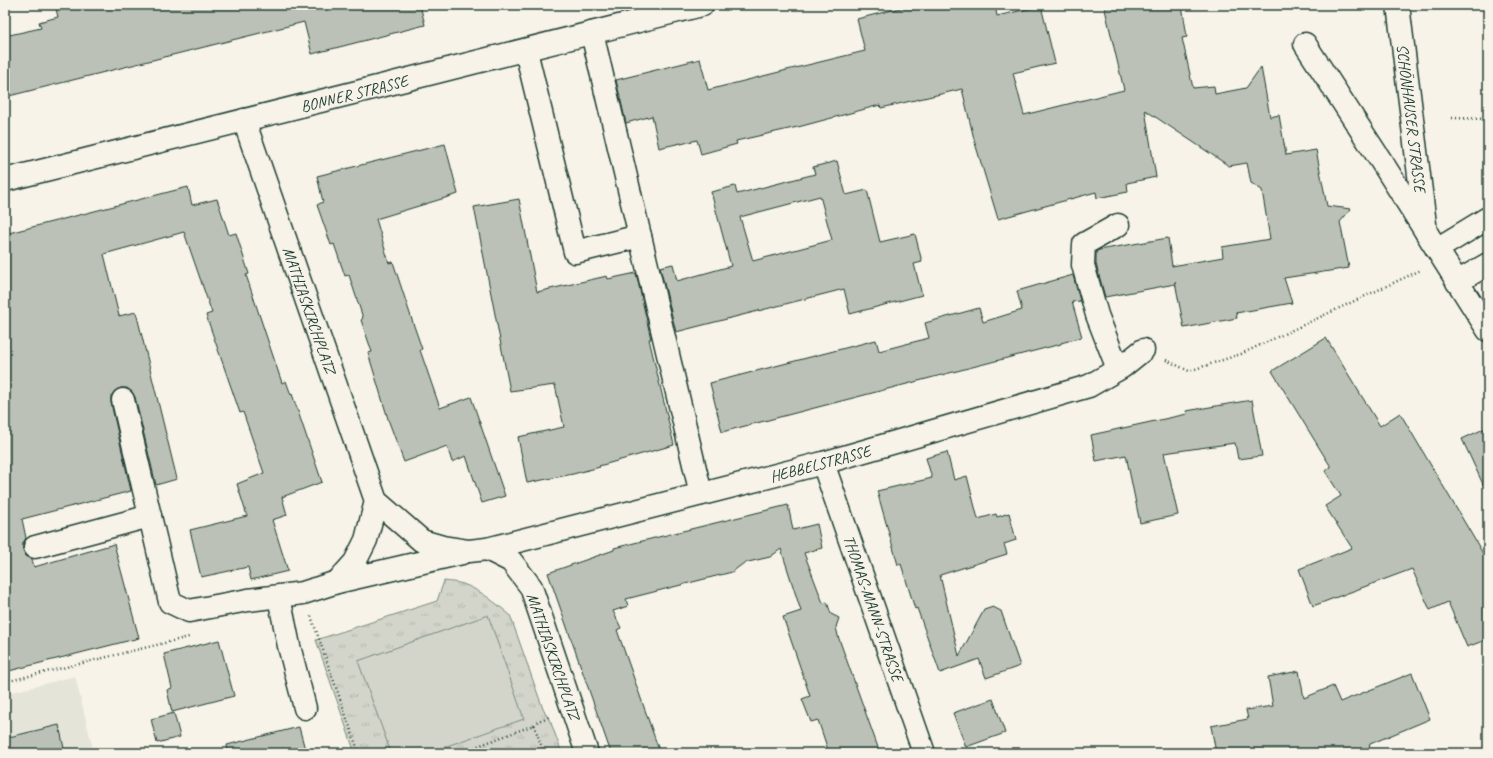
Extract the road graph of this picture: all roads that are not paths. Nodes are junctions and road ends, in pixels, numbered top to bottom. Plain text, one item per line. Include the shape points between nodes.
1 (702, 5) edge
2 (1398, 5) edge
3 (592, 33) junction
4 (1305, 44) dead end
5 (526, 51) junction
6 (244, 120) junction
7 (5, 180) edge
8 (1488, 218) edge
9 (1118, 224) dead end
10 (640, 236) junction
11 (1436, 247) junction
12 (1488, 264) edge
13 (1458, 282) junction
14 (1488, 330) edge
15 (1143, 350) road end
16 (1118, 369) junction
17 (123, 400) dead end
18 (823, 463) junction
19 (701, 494) junction
20 (376, 501) junction
21 (150, 516) junction
22 (35, 547) dead end
23 (478, 550) junction
24 (337, 582) junction
25 (279, 597) junction
26 (305, 708) dead end
27 (587, 753) edge
28 (924, 753) edge

1 - 3 street, BONNER STRASSE
2 - 11 street, SCHÖNHAUSER STRASSE
3 - 5 street, BONNER STRASSE
3 - 10 street
4 - 11 street, SCHÖNHAUSER STRASSE
5 - 6 street, BONNER STRASSE
5 - 10 street via 575,252
6 - 7 street, BONNER STRASSE
6 - 20 street, MATHIASKIRCHPLATZ
8 - 11 street
9 - 16 street via 1084,244 1083,265 1097,315
10 - 19 street
11 - 13 street, SCHÖNHAUSER STRASSE
12 - 13 street
13 - 14 street, SCHÖNHAUSER STRASSE
15 - 16 street, HEBBELSTRASSE
16 - 18 street, HEBBELSTRASSE via 1089,386
17 - 21 street
18 - 19 street, HEBBELSTRASSE
18 - 28 street, THOMAS-MANN-STRASSE
19 - 23 street, HEBBELSTRASSE
20 - 23 street, MATHIASKIRCHPLATZ via 422,541 442,547
20 - 24 street via 366,540 355,562
21 - 22 street
21 - 25 street via 170,602 189,611
23 - 24 street
23 - 27 street, MATHIASKIRCHPLATZ via 510,561 531,587
24 - 25 street via 303,593
25 - 26 street

